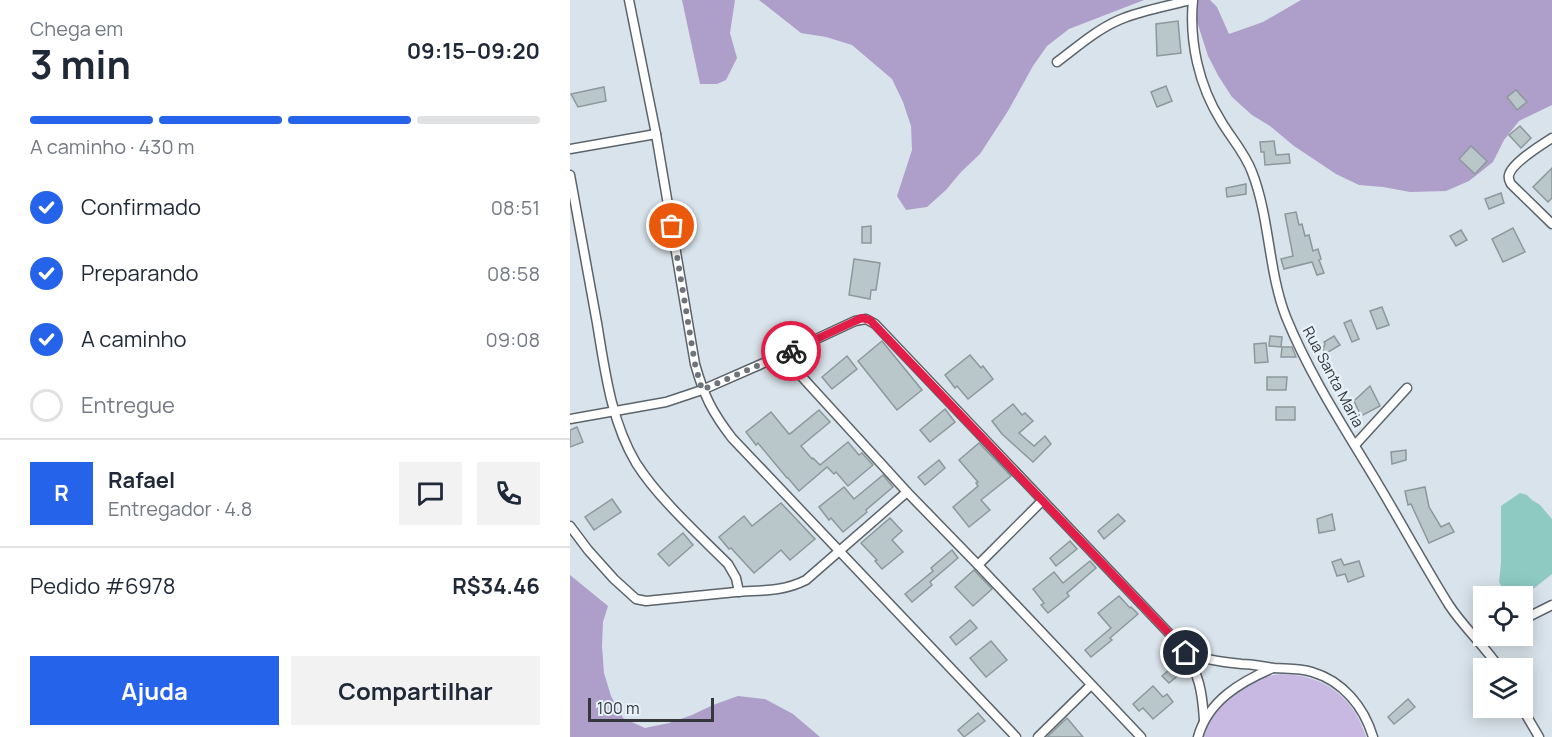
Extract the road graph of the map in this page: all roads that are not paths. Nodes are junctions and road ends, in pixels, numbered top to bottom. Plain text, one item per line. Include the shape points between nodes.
1 (629, 0) edge
2 (1192, 0) edge
3 (1057, 62) dead end
4 (656, 134) junction
5 (1552, 138) edge
6 (570, 149) edge
7 (570, 176) edge
8 (1552, 224) edge
9 (782, 356) junction
10 (1407, 388) dead end
11 (702, 390) junction
12 (615, 412) junction
13 (570, 419) edge
14 (1355, 445) junction
15 (907, 492) junction
16 (1042, 501) junction
17 (570, 526) edge
18 (839, 552) junction
19 (978, 565) junction
20 (739, 592) junction
21 (1552, 604) edge
22 (1533, 614) edge
23 (1473, 635) edge
24 (1483, 646) edge
25 (1184, 649) junction
26 (1494, 658) edge
27 (1273, 668) junction
28 (1091, 685) junction
29 (1528, 718) edge
30 (1204, 721) junction
31 (1016, 737) edge
32 (1038, 737) edge
33 (1141, 737) edge
34 (1198, 737) edge
35 (1373, 737) edge
36 (1539, 737) edge

1 - 4 street
2 - 3 street via 1119,20
2 - 14 street, Rua Santa Maria via 1194,42 1204,89 1251,170 1286,315 1307,364
4 - 6 street
4 - 11 street
5 - 8 street via 1517,164 1508,178
7 - 12 street
9 - 11 street
9 - 15 street
9 - 16 street via 862,318 870,320
10 - 14 street
11 - 12 street
11 - 18 street via 732,438
12 - 13 street
12 - 20 street via 636,463 664,499 728,564
14 - 23 street, Rua Santa Maria via 1449,605
15 - 18 street
15 - 19 street
16 - 19 street
16 - 25 street
17 - 20 street via 607,571 636,598 646,601
18 - 20 street via 797,584
18 - 31 street
19 - 28 street
21 - 22 street
24 - 26 street, Rua Santa Maria
25 - 27 street via 1208,659
25 - 30 street via 1199,681
27 - 30 street via 1239,684
27 - 35 street via 1313,672 1337,685 1359,706
28 - 32 street
28 - 33 street
29 - 36 street
30 - 34 street

